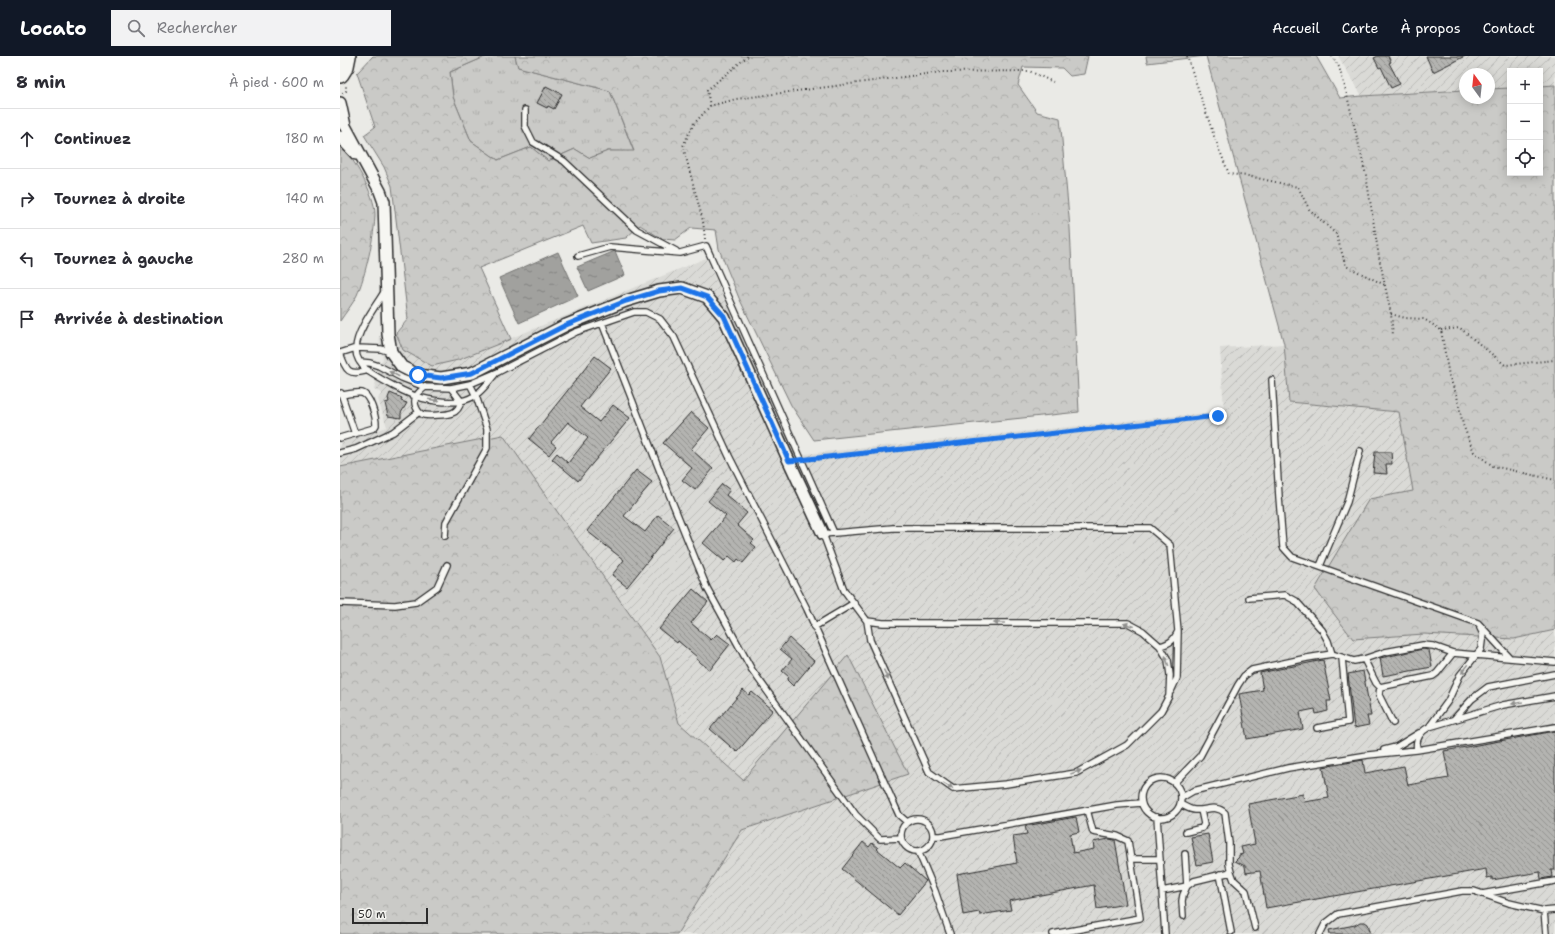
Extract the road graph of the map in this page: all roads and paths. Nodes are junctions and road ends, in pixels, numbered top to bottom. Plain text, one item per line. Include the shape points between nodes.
1 (347, 56) edge
2 (748, 56) edge
3 (1187, 56) edge
4 (1332, 56) edge
5 (340, 74) edge
6 (1053, 82) dead end
7 (340, 103) edge
8 (710, 106) junction
9 (525, 110) dead end
10 (343, 123) edge
11 (340, 137) edge
12 (368, 167) junction
13 (706, 246) junction
14 (680, 253) junction
15 (578, 256) dead end
16 (1385, 285) junction
17 (386, 291) junction
18 (1391, 314) junction
19 (602, 323) junction
20 (1442, 330) junction
21 (1393, 335) dead end
22 (356, 348) junction
23 (391, 352) junction
24 (340, 353) edge
25 (1555, 360) edge
26 (360, 362) junction
27 (368, 370) junction
28 (498, 372) junction
29 (1272, 380) dead end
30 (470, 384) junction
31 (425, 387) junction
32 (451, 388) junction
33 (341, 394) edge
34 (416, 396) junction
35 (476, 396) junction
36 (461, 401) junction
37 (419, 412) junction
38 (1218, 416) dead end
39 (355, 434) junction
40 (340, 438) edge
41 (1360, 450) dead end
42 (340, 453) edge
43 (802, 461) junction
44 (1555, 480) edge
45 (829, 533) junction
46 (445, 536) dead end
47 (447, 565) dead end
48 (1320, 566) junction
49 (1249, 598) dead end
50 (340, 603) edge
51 (854, 603) junction
52 (867, 621) junction
53 (1478, 623) junction
54 (814, 627) junction
55 (1178, 631) junction
56 (1160, 646) junction
57 (1453, 653) junction
58 (1332, 654) junction
59 (1476, 656) junction
60 (1342, 658) junction
61 (1510, 658) junction
62 (1364, 659) junction
63 (1555, 662) edge
64 (1555, 674) edge
65 (1380, 687) junction
66 (1169, 696) junction
67 (1555, 696) edge
68 (1454, 719) junction
69 (1393, 723) dead end
70 (1429, 727) junction
71 (1555, 727) edge
72 (1317, 728) dead end
73 (1423, 730) junction
74 (1417, 750) junction
75 (1368, 755) junction
76 (1174, 783) junction
77 (1180, 801) junction
78 (1141, 803) junction
79 (1087, 810) junction
80 (1201, 810) junction
81 (1157, 817) junction
82 (907, 822) junction
83 (1186, 832) dead end
84 (933, 836) junction
85 (901, 838) junction
86 (918, 852) junction
87 (1185, 854) dead end
88 (1131, 859) junction
89 (1160, 859) junction
90 (1231, 872) junction
91 (1220, 874) junction
92 (1555, 881) edge
93 (1187, 886) junction
94 (1162, 891) junction
95 (1482, 894) junction
96 (1555, 910) edge
97 (1544, 911) junction
98 (1183, 916) dead end
99 (1255, 928) dead end
100 (1231, 932) dead end
101 (950, 934) edge
102 (1053, 934) edge
103 (1165, 934) edge
104 (1320, 934) edge
105 (1546, 934) edge

1 - 5 main road
2 - 8 path via 707,90
3 - 16 path via 1229,174 1298,187 1309,209 1336,234 1346,266
4 - 16 path via 1339,67 1366,175
6 - 8 path via 1029,71 941,72 736,99
7 - 10 street
8 - 13 path via 693,125 683,146 703,221
9 - 14 lane via 525,126 533,142 564,161 637,230
10 - 12 street
11 - 12 street
12 - 17 street via 384,202
13 - 14 lane
13 - 43 lane
14 - 15 lane via 610,246
16 - 18 path
17 - 22 lane via 362,328
17 - 23 street
18 - 20 path via 1424,319
18 - 21 path
19 - 28 lane via 576,332
19 - 54 lane via 634,312 646,312 660,319 674,337 729,456
19 - 85 lane via 707,588 752,670 856,814 880,839
20 - 25 path via 1460,328 1505,365
20 - 44 path via 1449,376 1474,452 1493,466
22 - 23 lane
22 - 24 lane
22 - 26 lane
23 - 45 street via 402,367 418,375 441,378 472,373 566,325 626,301 659,291 682,288 707,297 724,316 789,461
24 - 27 lane via 348,371 358,374
26 - 27 lane
31 -> 26 lane via 379,366
27 - 34 lane
28 - 30 lane
28 - 35 lane
29 - 48 lane via 1283,547 1292,556
30 - 32 lane
30 - 35 lane
31 - 32 lane
31 - 34 lane
32 - 36 lane
33 - 39 lane
33 - 39 lane via 366,395 376,419 374,428
34 -> 36 lane via 436,401
34 - 37 lane via 415,404
35 - 36 lane
35 - 46 lane via 487,429 487,448 446,522
36 - 37 lane via 459,408 453,413 423,415
37 - 42 lane via 393,432 356,449
38 - 43 path
39 - 40 lane
41 - 48 lane via 1347,502
43 - 45 lane
45 - 51 lane via 844,590
45 - 55 lane via 893,528 1150,528 1170,545
47 - 50 lane via 437,587 416,602 395,605
48 - 53 lane
49 - 58 lane via 1285,595 1296,601 1322,630
51 - 52 lane
51 - 54 lane
56 -> 52 lane via 1143,631 1128,623
52 -> 66 lane via 870,640 929,772 953,789 1076,773 1127,745 1161,711
53 - 59 lane via 1483,634 1481,649
53 - 61 lane
54 - 82 lane via 899,815
55 - 56 lane via 1170,644
55 - 66 lane via 1177,678
66 -> 56 lane via 1168,660
57 - 59 lane
57 - 62 lane via 1423,645
57 - 65 lane via 1433,676
58 - 60 lane
58 - 76 lane via 1252,670 1244,676 1200,756
59 - 61 lane
59 -> 70 lane via 1460,675 1448,702
60 - 62 lane via 1354,661
60 - 72 lane via 1348,722
61 - 63 lane
62 - 65 lane
64 - 68 lane via 1488,687 1472,699
65 - 69 lane via 1379,695
67 -> 68 lane via 1503,705
68 - 70 lane
70 - 73 lane
71 - 74 lane
73 - 74 lane via 1418,737
73 - 75 lane via 1396,747
74 - 75 lane
75 - 77 lane via 1281,770 1193,791
76 - 77 lane via 1180,793
76 - 78 lane via 1162,778 1150,781 1142,790
77 - 80 lane via 1194,810
77 - 81 lane via 1177,809 1168,816
78 - 79 lane
78 - 81 lane via 1147,812
79 - 84 lane
79 - 88 lane via 1093,832 1117,836 1128,841
80 - 83 lane via 1204,824 1202,828
80 - 90 lane via 1216,808 1225,812
81 - 89 lane
82 - 84 lane via 922,820 930,826
82 - 85 lane via 902,829
84 - 86 lane via 930,845
85 - 86 lane via 908,849
86 - 101 lane
87 - 93 lane
88 - 89 lane
88 - 102 lane via 1140,918
89 - 94 lane
90 - 91 lane
90 - 99 lane via 1234,880 1246,891
91 - 93 lane via 1194,880
91 - 100 lane
92 - 95 lane
93 - 94 lane
93 - 98 lane via 1182,895
94 - 103 lane
95 - 97 lane
95 - 104 lane via 1462,891 1338,914 1325,924
96 - 97 lane
97 - 105 lane

